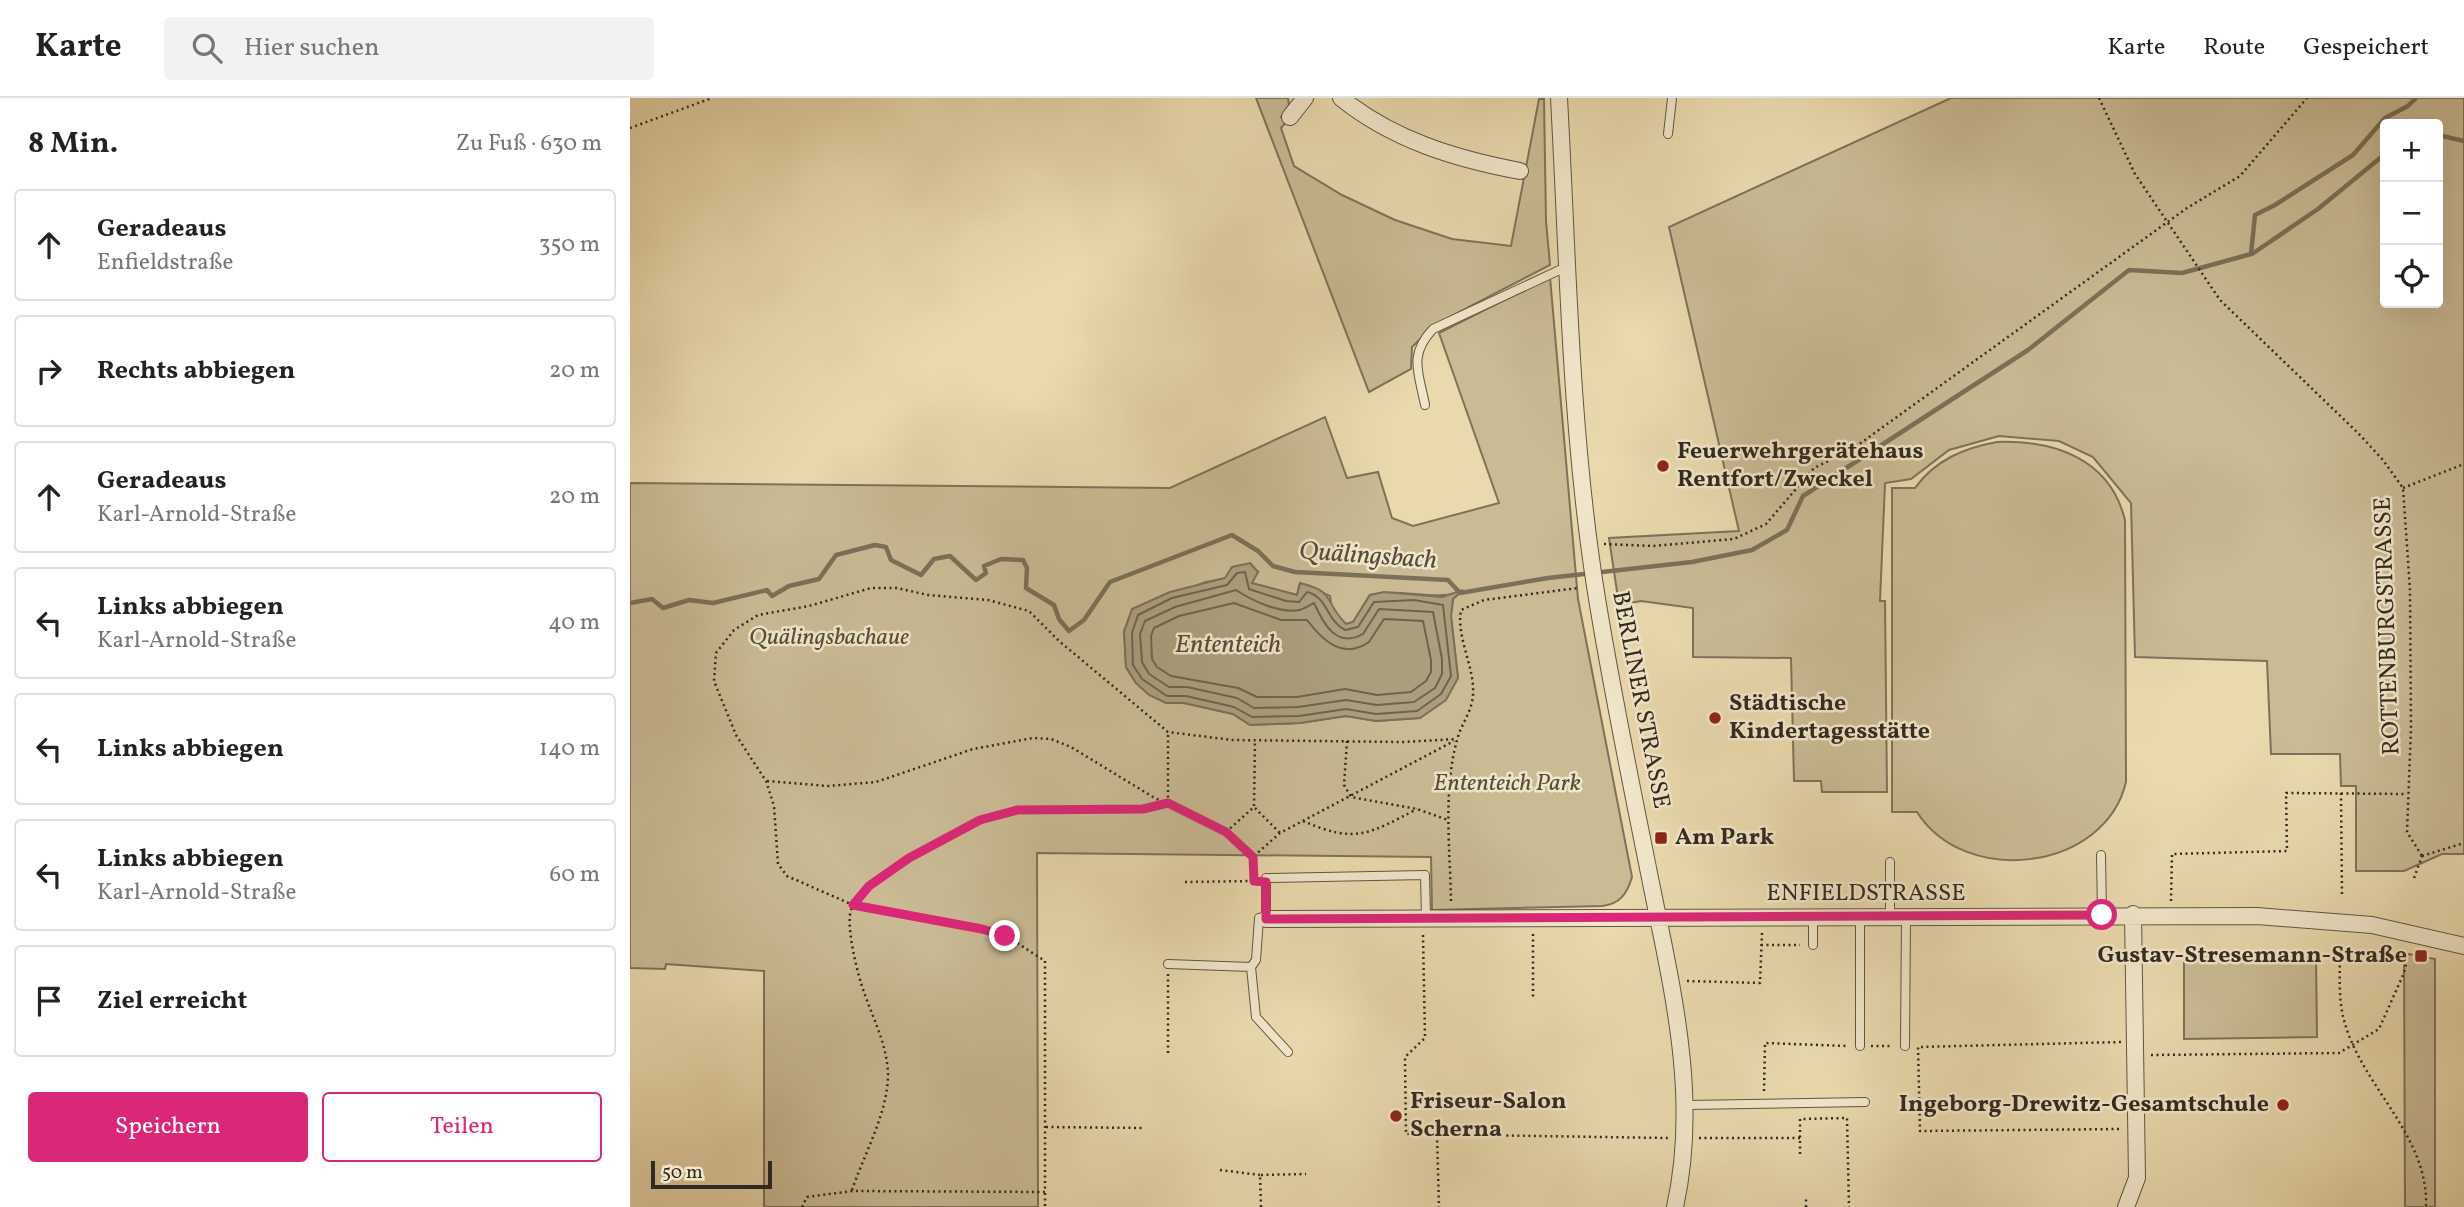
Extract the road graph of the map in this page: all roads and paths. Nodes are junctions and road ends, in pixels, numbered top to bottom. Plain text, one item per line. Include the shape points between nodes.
1 (712, 98) edge
2 (1305, 98) edge
3 (1341, 98) edge
4 (1559, 98) edge
5 (1672, 98) edge
6 (2099, 98) edge
7 (2307, 98) edge
8 (1290, 117) dead end
9 (630, 128) edge
10 (1668, 134) dead end
11 (1520, 171) dead end
12 (2168, 223) junction
13 (1566, 267) junction
14 (1425, 405) dead end
15 (2464, 464) edge
16 (2403, 488) junction
17 (1590, 543) junction
18 (1595, 585) junction
19 (1168, 732) junction
20 (1457, 739) junction
21 (1255, 740) junction
22 (1347, 741) junction
23 (766, 781) junction
24 (2341, 793) junction
25 (2406, 794) junction
26 (1351, 797) junction
27 (1168, 803) junction
28 (1254, 807) junction
29 (1417, 810) junction
30 (1448, 820) junction
31 (1303, 821) junction
32 (1226, 832) junction
33 (1280, 833) junction
34 (2464, 843) edge
35 (2101, 855) dead end
36 (2422, 856) junction
37 (1253, 857) junction
38 (1890, 862) dead end
39 (2414, 878) dead end
40 (1254, 881) junction
41 (1185, 882) dead end
42 (1266, 882) junction
43 (2342, 897) dead end
44 (853, 905) junction
45 (2133, 914) junction
46 (2102, 915) junction
47 (2171, 915) junction
48 (1898, 916) junction
49 (1451, 917) junction
50 (1533, 917) junction
51 (1659, 917) junction
52 (1763, 917) junction
53 (1812, 917) junction
54 (1860, 917) junction
55 (1424, 918) junction
56 (1266, 919) junction
57 (2413, 934) junction
58 (1761, 945) junction
59 (1813, 945) joint
60 (2464, 946) edge
61 (2340, 949) dead end
62 (1168, 964) joint
63 (1251, 967) junction
64 (1670, 981) junction
65 (1533, 998) dead end
66 (2354, 1045) junction
67 (1860, 1046) junction
68 (1905, 1046) joint
69 (2135, 1048) junction
70 (1287, 1052) dead end
71 (1168, 1054) dead end
72 (1764, 1102) junction
73 (1865, 1102) dead end
74 (1686, 1105) junction
75 (1046, 1127) junction
76 (1143, 1128) dead end
77 (2136, 1128) junction
78 (1437, 1135) junction
79 (1684, 1138) junction
80 (1800, 1138) junction
81 (1800, 1154) dead end
82 (1220, 1170) dead end
83 (1306, 1174) dead end
84 (1260, 1175) junction
85 (852, 1191) junction
86 (1045, 1192) junction
87 (1806, 1198) dead end
88 (802, 1207) edge
89 (1045, 1207) edge
90 (1261, 1207) edge
91 (1439, 1207) edge
92 (1675, 1207) edge
93 (1806, 1207) edge
94 (1849, 1207) edge
95 (2126, 1207) edge
96 (2426, 1207) edge

1 - 9 path
2 - 8 street
3 - 11 street via 1430,148
4 - 13 street, BERLINER STRASSE
5 - 10 lane
6 - 12 path, ROTTENBURGSTRASSE via 2135,174
7 - 12 path via 2240,176
12 - 16 path, ROTTENBURGSTRASSE via 2231,312 2358,433
12 - 17 path via 1851,450 1814,468 1766,524 1734,539 1653,546
13 - 14 lane via 1433,329 1416,356
13 - 17 street, BERLINER STRASSE
15 - 16 path
16 - 25 path, ROTTENBURGSTRASSE via 2410,590 2411,739
17 - 18 street, BERLINER STRASSE
18 - 20 path via 1475,602 1461,610 1473,693
18 - 51 street, BERLINER STRASSE
19 - 21 path
19 - 23 path via 1029,611 988,600 871,588 758,615 722,642 713,665 719,698
19 - 27 path
20 - 22 path
20 - 26 path
20 - 30 path
21 - 22 path
21 - 28 path
22 - 26 path via 1344,785
23 - 27 path via 828,786 876,782 973,748 1051,739
23 - 44 path via 774,806 781,870 798,883
24 - 25 path
24 - 43 path
24 - 47 path via 2286,793 2287,851 2172,854
25 - 36 path, ROTTENBURGSTRASSE via 2407,832
26 - 29 path
26 - 31 path
27 - 32 path
27 - 44 path via 1143,809 1045,808 998,813 909,858 869,886
28 - 32 path
28 - 33 path
29 - 30 path
29 - 31 path via 1388,827 1361,834 1340,834
30 - 49 path
31 - 33 path
32 - 37 path
33 - 37 path
34 - 36 path
35 - 46 lane
36 - 39 path
37 - 40 path
38 - 48 lane
40 - 41 path
40 - 42 path
42 - 55 lane via 1266,878 1425,875
42 - 56 lane
44 - 75 path via 982,929 1005,936 1045,961
44 - 85 path via 850,914 857,965 888,1076 882,1108
45 - 46 street, ENFIELDSTRASSE
45 - 47 street, ENFIELDSTRASSE
45 - 69 street
46 - 48 street, ENFIELDSTRASSE
47 - 57 street, ENFIELDSTRASSE via 2325,920
48 - 54 street, ENFIELDSTRASSE
48 - 68 lane
49 - 50 street, ENFIELDSTRASSE
49 - 55 street, ENFIELDSTRASSE
50 - 51 street, ENFIELDSTRASSE
50 - 65 path
51 - 52 street, ENFIELDSTRASSE
51 - 64 street, BERLINER STRASSE
52 - 53 street, ENFIELDSTRASSE
52 - 58 path
53 - 54 street, ENFIELDSTRASSE
53 - 59 lane
54 - 67 lane
55 - 56 street, ENFIELDSTRASSE
55 - 78 path via 1425,1038 1405,1057 1406,1134
56 - 63 lane via 1259,918 1256,960
57 - 60 street, ENFIELDSTRASSE
57 - 66 path via 2404,973 2379,1029
58 - 59 path
58 - 64 path via 1760,983
61 - 66 path via 2343,1019
62 - 63 lane
62 - 71 path
63 - 70 lane via 1256,1017
64 - 74 street, BERLINER STRASSE
66 - 69 path via 2339,1053
66 - 96 path via 2416,1154 2427,1186
67 - 68 path
67 - 72 path via 1765,1044
69 - 77 street
69 - 77 path via 1917,1047 1920,1131
72 - 73 lane
72 - 74 lane
74 - 79 street, BERLINER STRASSE
75 - 76 path
75 - 86 path
77 - 95 street via 2137,1178
78 - 79 path
78 - 91 path
79 - 80 path
79 - 92 street, BERLINER STRASSE
80 - 81 path
80 - 94 path via 1800,1119 1847,1118
82 - 84 path
83 - 84 path
84 - 90 path
85 - 86 path
85 - 88 path via 815,1194 807,1197
86 - 89 path
87 - 93 path

